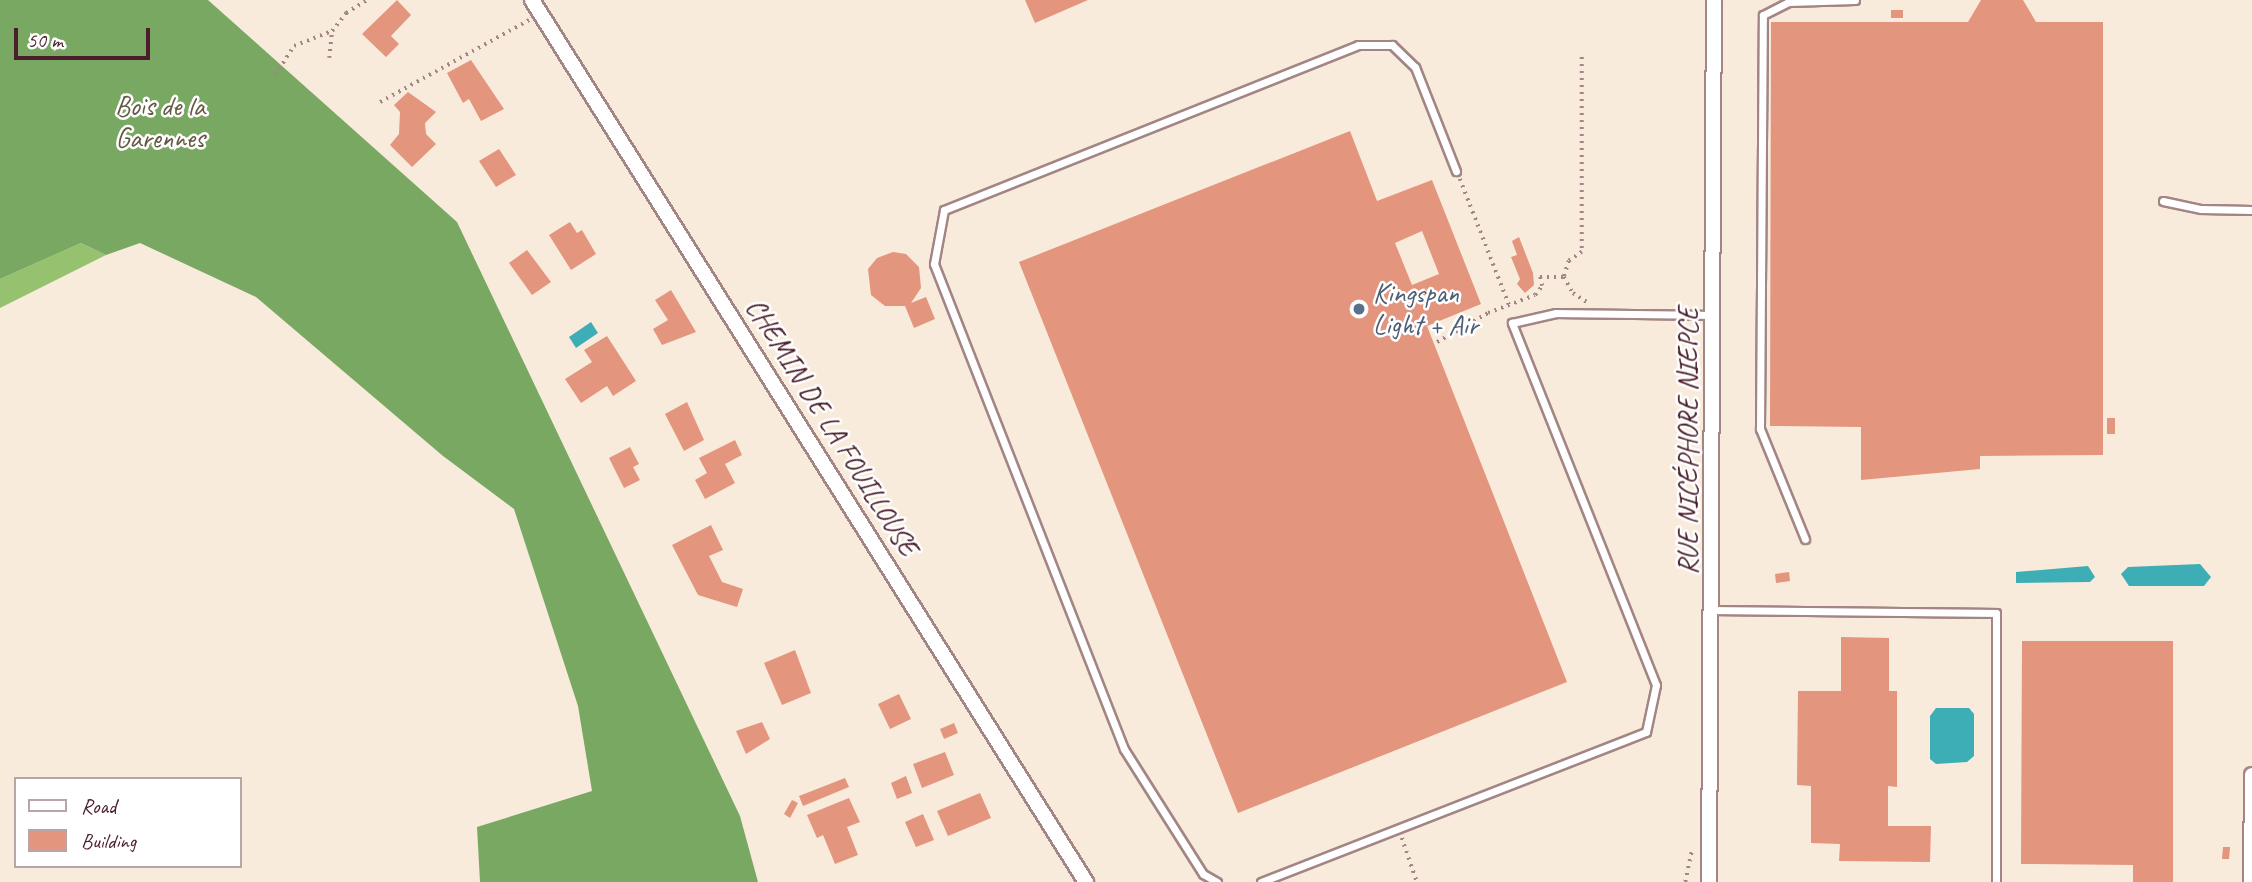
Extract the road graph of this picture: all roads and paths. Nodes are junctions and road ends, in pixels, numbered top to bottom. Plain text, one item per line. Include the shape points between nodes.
1 (367, 0) edge
2 (532, 0) edge
3 (1714, 0) edge
4 (1855, 0) edge
5 (541, 14) junction
6 (332, 31) junction
7 (1582, 57) dead end
8 (329, 58) dead end
9 (275, 75) dead end
10 (380, 102) dead end
11 (1456, 171) joint
12 (2163, 201) dead end
13 (2252, 210) edge
14 (1564, 277) junction
15 (1509, 305) junction
16 (1586, 314) junction
17 (1713, 315) junction
18 (1437, 341) dead end
19 (1805, 539) dead end
20 (1712, 610) junction
21 (2252, 775) edge
22 (1399, 829) junction
23 (1086, 882) edge
24 (1217, 882) edge
25 (1261, 882) edge
26 (1417, 882) edge
27 (1709, 882) edge
28 (1996, 882) edge
29 (2251, 882) edge

1 - 6 path via 346,13
2 - 5 street, CHEMIN DE LA FOUILLOUSE
3 - 17 street, RUE NICÉPHORE NIEPCE
4 - 19 lane via 1789,2 1763,15 1760,429
5 - 10 path
5 - 23 street, CHEMIN DE LA FOUILLOUSE
6 - 8 path
6 - 9 path via 294,46
7 - 14 path via 1582,252 1569,261
11 - 15 path
11 - 24 lane via 1415,67 1392,45 1358,45 944,210 934,264 1124,749 1203,874
12 - 13 lane via 2201,209
14 - 15 path via 1540,277 1542,286 1535,295
14 - 16 path via 1573,293 1587,300
15 - 18 path
16 - 17 lane
16 - 22 lane via 1534,315 1512,323 1656,685 1646,732
17 - 20 street, RUE NICÉPHORE NIEPCE
20 - 27 street, RUE NICÉPHORE NIEPCE
20 - 28 lane via 1996,612
21 - 29 street
22 - 25 lane
22 - 26 path

